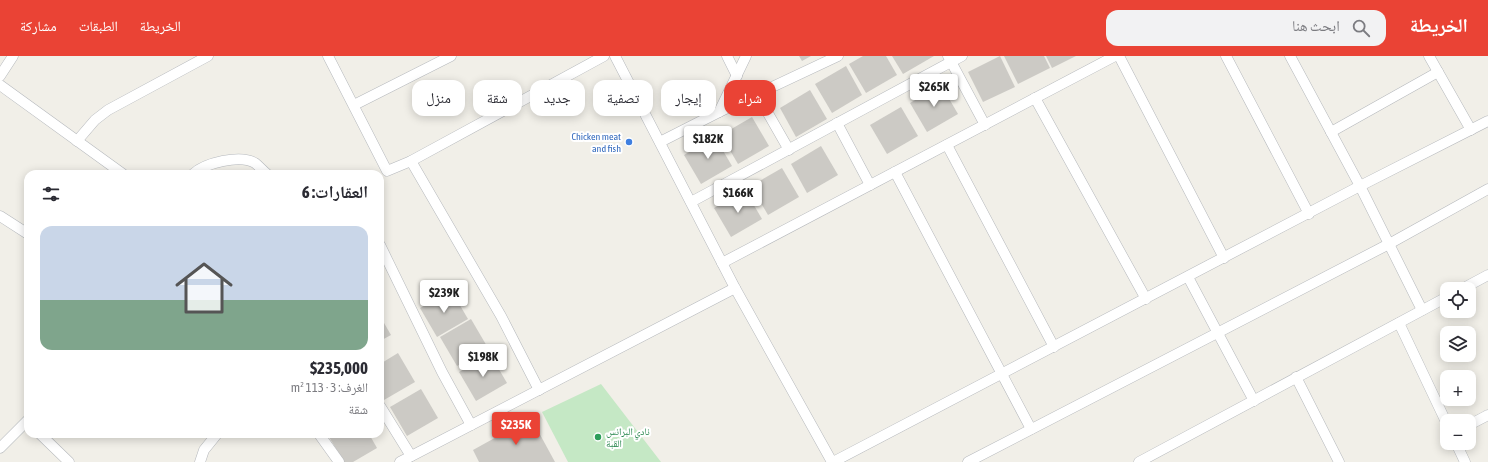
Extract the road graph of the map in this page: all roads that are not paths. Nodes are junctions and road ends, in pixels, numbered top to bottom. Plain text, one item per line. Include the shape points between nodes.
1 (13, 56) edge
2 (208, 56) edge
3 (328, 56) edge
4 (451, 56) edge
5 (604, 56) edge
6 (615, 56) edge
7 (726, 56) edge
8 (746, 56) edge
9 (838, 56) edge
10 (962, 56) edge
11 (1115, 56) edge
12 (1119, 56) edge
13 (1226, 56) edge
14 (1290, 56) edge
15 (1429, 56) edge
16 (949, 59) edge
17 (1438, 72) junction
18 (0, 76) edge
19 (737, 76) junction
20 (776, 85) edge
21 (1, 89) edge
22 (1035, 98) junction
23 (354, 105) junction
24 (724, 110) edge
25 (719, 112) junction
26 (769, 116) edge
27 (1488, 121) edge
28 (837, 124) junction
29 (985, 124) junction
30 (1471, 130) junction
31 (1331, 132) junction
32 (77, 141) junction
33 (660, 142) junction
34 (947, 145) junction
35 (788, 150) junction
36 (411, 161) junction
37 (117, 170) edge
38 (197, 170) edge
39 (262, 170) edge
40 (382, 170) edge
41 (895, 172) junction
42 (384, 173) edge
43 (870, 184) junction
44 (1360, 186) junction
45 (1488, 189) edge
46 (691, 202) junction
47 (1309, 214) junction
48 (0, 216) edge
49 (24, 231) edge
50 (1389, 244) junction
51 (384, 253) edge
52 (1224, 258) junction
53 (722, 263) junction
54 (1488, 275) edge
55 (1188, 277) junction
56 (1475, 282) edge
57 (735, 288) junction
58 (1146, 299) junction
59 (1440, 301) edge
60 (1422, 310) junction
61 (1399, 323) junction
62 (1218, 333) junction
63 (1054, 347) junction
64 (1002, 374) junction
65 (1296, 377) junction
66 (539, 390) junction
67 (1254, 401) junction
68 (384, 412) edge
69 (1442, 414) edge
70 (1488, 415) edge
71 (1476, 421) edge
72 (24, 425) edge
73 (471, 425) junction
74 (1031, 430) junction
75 (44, 438) edge
76 (214, 438) edge
77 (322, 438) edge
78 (0, 448) edge
79 (1459, 450) edge
80 (411, 456) junction
81 (69, 462) edge
82 (200, 462) edge
83 (339, 462) edge
84 (400, 462) edge
85 (833, 462) edge
86 (968, 462) edge
87 (1139, 462) edge
88 (1339, 462) edge
89 (1465, 462) edge

1 - 18 street
2 - 32 street via 108,110 95,120
3 - 23 street
4 - 23 street
5 - 36 street
6 - 33 street
7 - 19 street
8 - 19 street
9 - 20 street
10 - 16 street
11 - 22 street
12 - 52 street
13 - 47 street
14 - 31 street
15 - 17 street
16 - 28 street
16 - 29 street
17 - 30 street
17 - 31 street
19 - 25 street
21 - 32 street
22 - 29 street
22 - 58 street
23 - 40 street
24 - 25 street
25 - 33 street
26 - 35 street
27 - 30 street
28 - 35 street
28 - 43 street
29 - 34 street
30 - 44 street
31 - 44 street
32 - 37 street
33 - 46 street
34 - 41 street
34 - 63 street
35 - 46 street
36 - 42 street
36 - 66 street via 501,316
38 - 39 street via 216,162 241,159 254,163
41 - 43 street
41 - 64 street
43 - 53 street
44 - 47 street
44 - 50 street
45 - 50 street
46 - 53 street
47 - 52 street
48 - 49 street
50 - 60 street
50 - 62 street
51 - 73 street
52 - 55 street
53 - 57 street
54 - 56 street
55 - 58 street
55 - 62 street
57 - 66 street
57 - 85 street
58 - 63 street
59 - 60 street
60 - 61 street
61 - 65 street
61 - 69 street
62 - 67 street
62 - 74 street
63 - 64 street
64 - 74 street
64 - 85 street
65 - 67 street
65 - 88 street
66 - 73 street
67 - 87 street
68 - 80 street
70 - 71 street
72 - 78 street
73 - 80 street
74 - 86 street
75 - 81 street
76 - 82 street via 204,450
77 - 83 street
79 - 89 street
80 - 84 street

